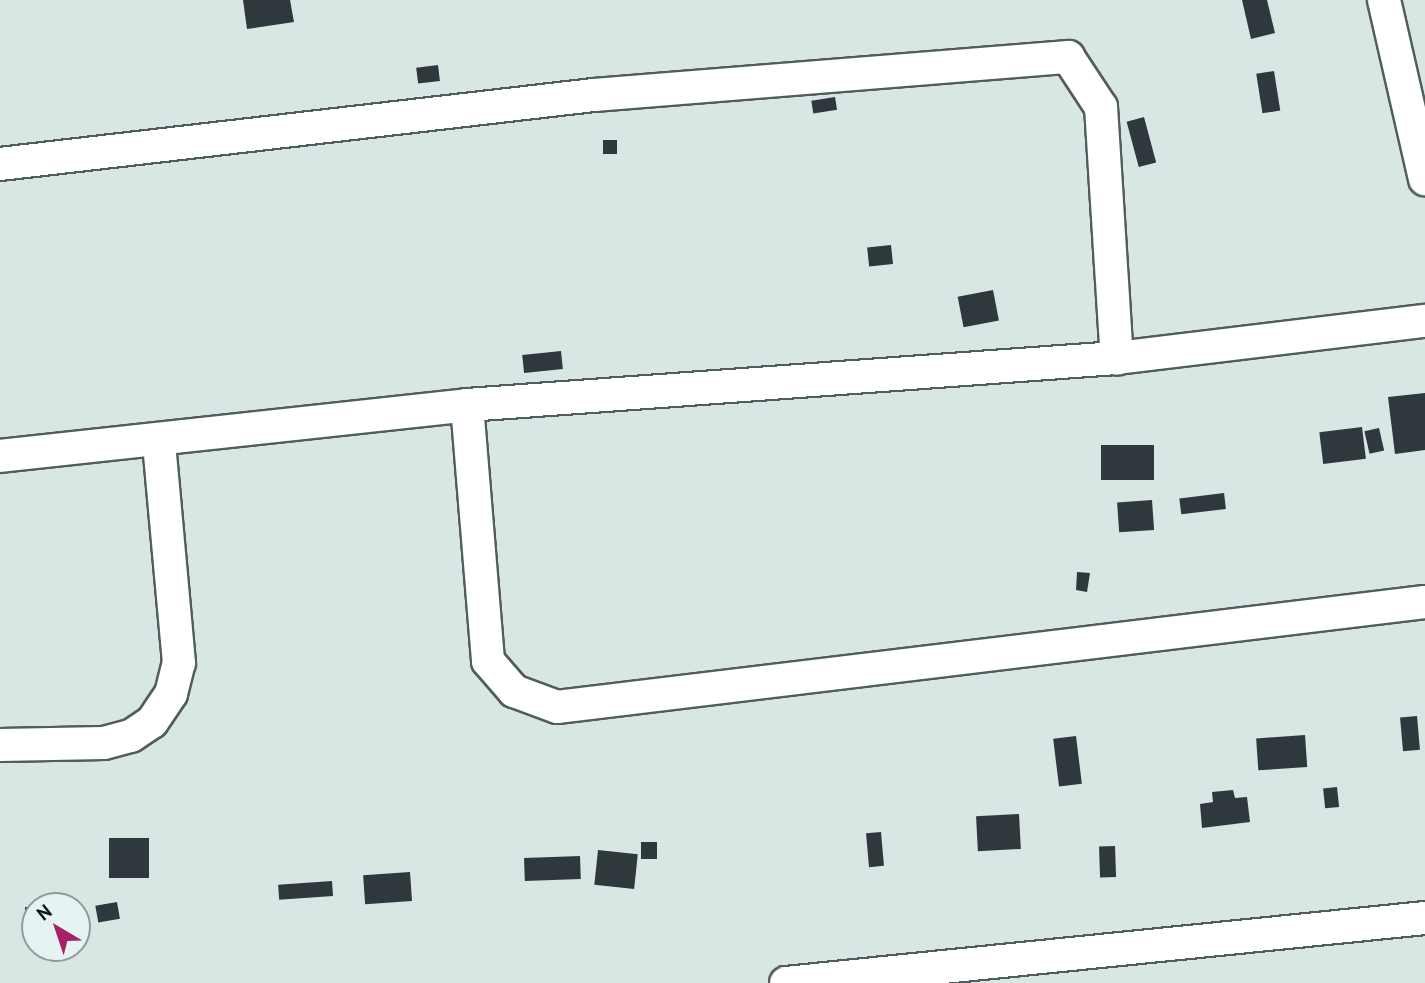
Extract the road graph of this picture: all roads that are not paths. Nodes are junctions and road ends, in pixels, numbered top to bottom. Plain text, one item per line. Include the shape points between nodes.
1 (1384, 0) edge
2 (0, 164) edge
3 (1425, 179) edge
4 (1425, 321) edge
5 (1117, 358) junction
6 (467, 405) junction
7 (159, 442) junction
8 (0, 456) edge
9 (1425, 602) edge
10 (0, 745) edge
11 (1425, 918) edge
12 (786, 983) edge

1 - 3 street
2 - 5 street via 594,95 1068,57 1101,107
4 - 5 street
5 - 6 street
6 - 7 street
6 - 9 street via 488,660 514,691 557,707
7 - 8 street
7 - 10 street via 178,663 171,694 152,722 131,736 104,743
11 - 12 street

